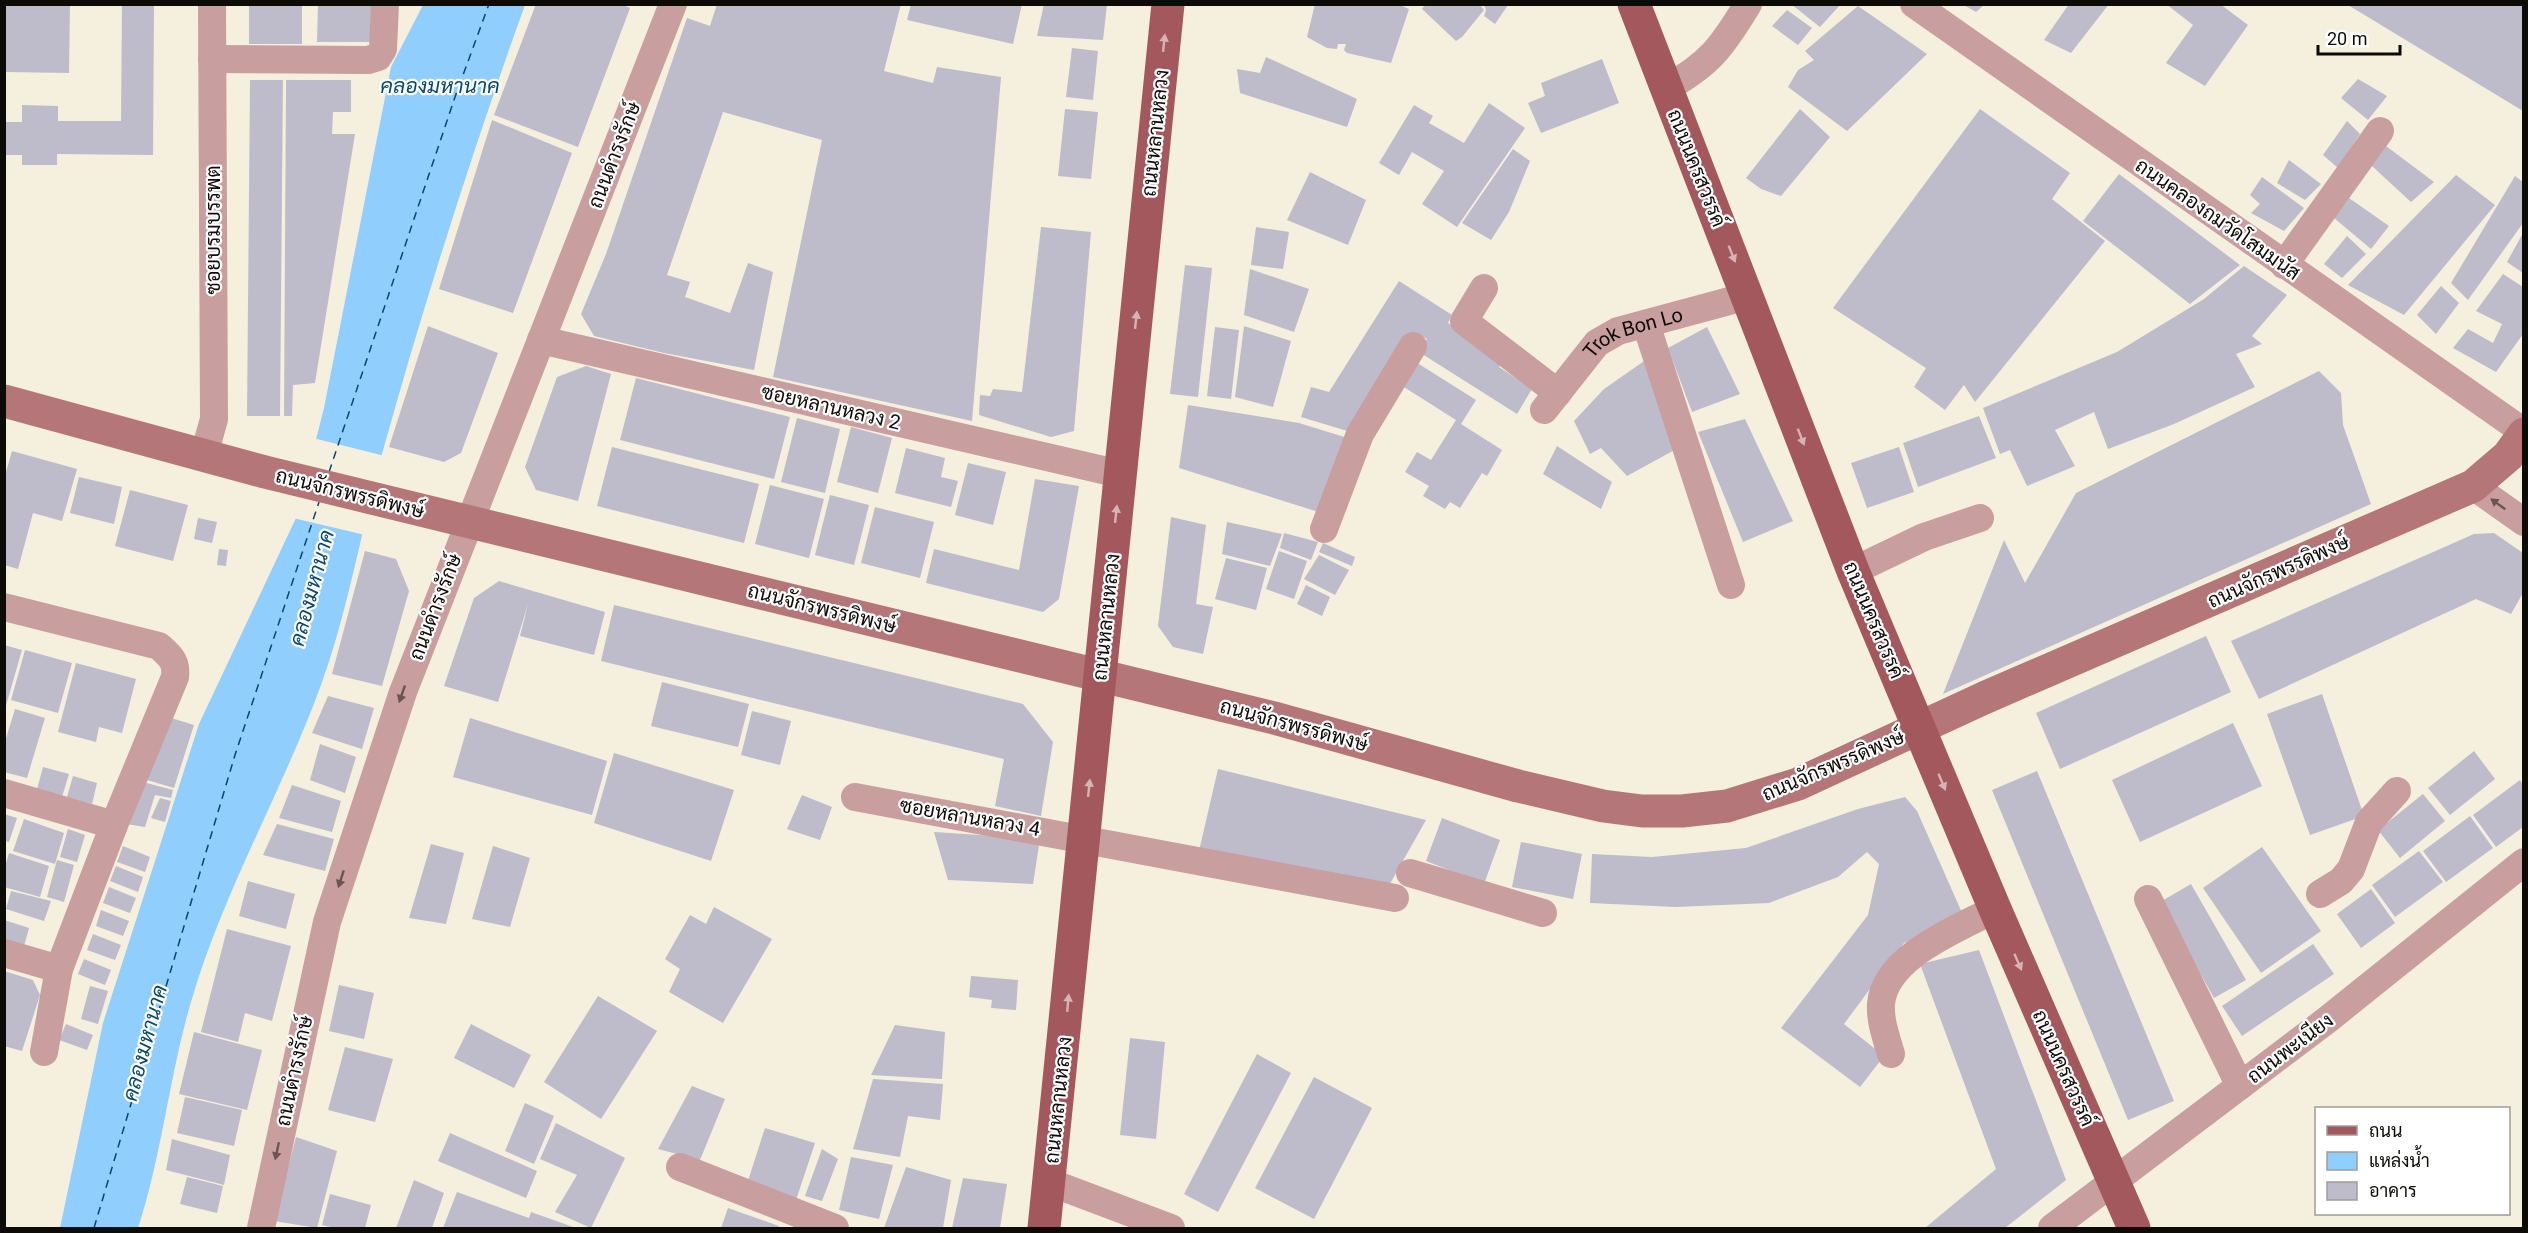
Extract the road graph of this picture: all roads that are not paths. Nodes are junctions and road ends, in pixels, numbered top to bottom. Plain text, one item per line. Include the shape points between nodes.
1 (212, 4) edge
2 (385, 4) edge
3 (673, 4) edge
4 (1168, 4) edge
5 (1634, 4) edge
6 (1748, 4) edge
7 (1914, 4) edge
8 (212, 59) junction
9 (1665, 88) junction
10 (2380, 131) dead end
11 (2284, 265) junction
12 (1484, 288) dead end
13 (1749, 296) junction
14 (1646, 324) junction
15 (541, 340) junction
16 (1413, 346) dead end
17 (4, 401) edge
18 (2523, 433) edge
19 (204, 455) junction
20 (1120, 474) junction
21 (2474, 486) junction
22 (1980, 518) dead end
23 (468, 522) junction
24 (2523, 522) edge
25 (1324, 528) dead end
26 (1853, 571) junction
27 (1731, 585) dead end
28 (4, 607) edge
29 (1101, 675) junction
30 (1919, 728) junction
31 (2397, 791) dead end
32 (4, 793) edge
33 (855, 796) dead end
34 (114, 825) junction
35 (1084, 838) junction
36 (2523, 862) edge
37 (1410, 873) dead end
38 (2320, 894) dead end
39 (1395, 898) dead end
40 (2148, 899) dead end
41 (1995, 909) junction
42 (1543, 913) dead end
43 (4, 953) edge
44 (59, 969) junction
45 (44, 1052) dead end
46 (1891, 1054) dead end
47 (2240, 1086) junction
48 (680, 1167) dead end
49 (1049, 1182) junction
50 (2114, 1182) junction
51 (1154, 1225) edge
52 (264, 1228) edge
53 (835, 1228) edge
54 (1044, 1228) edge
55 (2052, 1228) edge
56 (2134, 1228) edge

1 - 8 street, ซอยบรมบรรพต
2 - 8 street via 383,49 378,57
3 - 15 street, ถนนดำรงรักษ์
20 -> 4 main road, ถนนหลานหลวง
5 - 9 main road, ถนนนครสวรรค์
6 - 9 street via 1711,59 1695,73
7 - 11 street, ถนนคลองถมวัดโสมมนัส
8 - 19 street, ซอยบรมบรรพต via 214,419
9 -> 13 main road, ถนนนครสวรรค์
10 - 11 street
11 - 18 street, ถนนคลองถมวัดโสมมนัส
12 - 14 street, Trok Bon Lo via 1464,321 1551,402 1597,343
13 - 14 street, Trok Bon Lo
13 -> 26 main road, ถนนนครสวรรค์
14 - 27 street
15 - 20 street, ซอยหลานหลวง 2
15 - 23 street, ถนนดำรงรักษ์
16 - 25 street via 1360,434
17 - 19 main road, ถนนจักรพรรดิพงษ์
18 - 21 main road, ถนนจักรพรรดิพงษ์ via 2508,456
19 - 23 main road, ถนนจักรพรรดิพงษ์
29 -> 20 main road, ถนนหลานหลวง
24 -> 21 street
21 - 30 main road, ถนนจักรพรรดิพงษ์
22 - 26 street via 1924,537
23 - 29 main road, ถนนจักรพรรดิพงษ์
23 -> 52 street, ถนนดำรงรักษ์ via 403,692 327,922
26 - 30 main road, ถนนนครสวรรค์
28 - 34 street via 159,646 172,657 175,677
29 - 30 main road, ถนนจักรพรรดิพงษ์ via 1275,718 1518,786 1642,811 1682,812 1765,796
35 -> 29 main road, ถนนหลานหลวง
30 -> 41 main road, ถนนนครสวรรค์
31 - 38 street via 2369,822 2351,870
32 - 34 street
33 - 35 street, ซอยหลานหลวง 4
34 - 44 street
35 - 39 street, ซอยหลานหลวง 4
49 -> 35 main road, ถนนหลานหลวง
36 - 47 street, ถนนพะเนียง
37 - 42 street
40 - 47 street
41 - 46 street via 1912,954 1886,985 1881,1003 1882,1024
41 -> 50 main road, ถนนนครสวรรค์
43 - 44 street
44 - 45 street
47 - 50 street, ถนนพะเนียง
48 - 53 street
49 - 51 street
49 - 54 main road, ถนนหลานหลวง
50 - 55 street, ถนนพะเนียง
50 - 56 main road, ถนนนครสวรรค์

